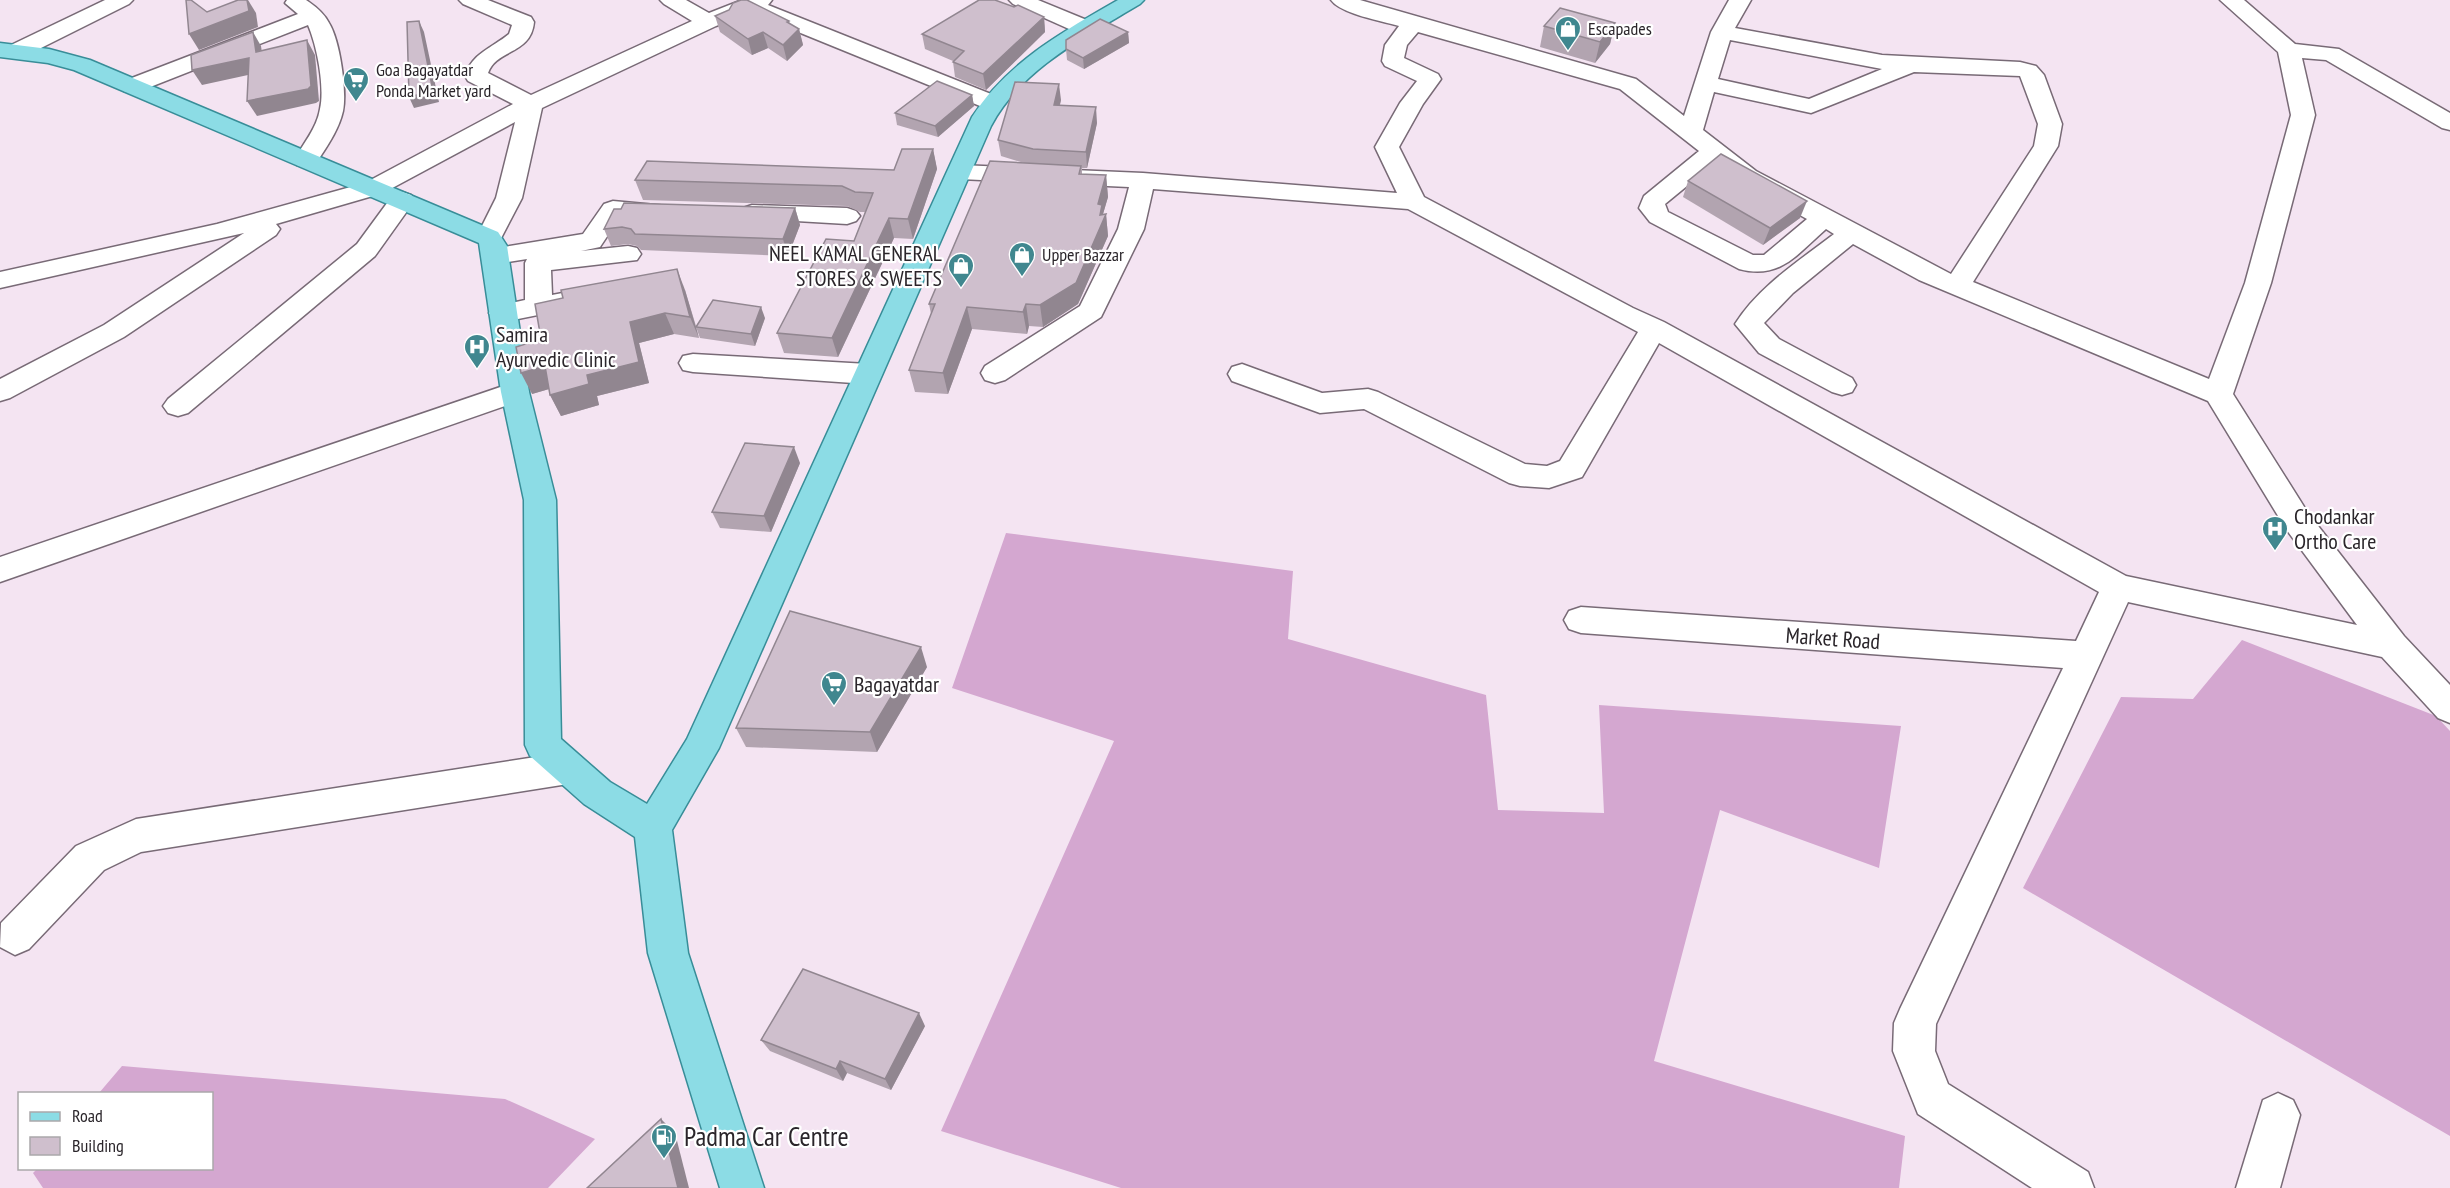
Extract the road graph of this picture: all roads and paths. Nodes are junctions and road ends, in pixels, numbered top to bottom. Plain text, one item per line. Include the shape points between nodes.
1 (122, 0) edge
2 (291, 0) edge
3 (470, 0) edge
4 (671, 0) edge
5 (1020, 0) edge
6 (1133, 0) edge
7 (1342, 0) edge
8 (1740, 0) edge
9 (2231, 0) edge
10 (755, 2) edge
11 (311, 16) junction
12 (708, 21) junction
13 (1414, 23) junction
14 (1086, 28) junction
15 (1722, 32) junction
16 (2289, 50) junction
17 (8, 51) edge
18 (1911, 65) junction
19 (1706, 83) junction
20 (132, 86) junction
21 (993, 102) junction
22 (531, 104) junction
23 (2450, 123) edge
24 (1690, 132) junction
25 (1714, 151) junction
26 (306, 160) junction
27 (960, 172) junction
28 (1143, 180) junction
29 (374, 188) junction
30 (402, 201) junction
31 (1414, 202) junction
32 (298, 209) junction
33 (683, 211) edge
34 (730, 213) edge
35 (848, 216) dead end
36 (1823, 218) junction
37 (1851, 233) junction
38 (492, 247) junction
39 (628, 254) dead end
40 (0, 280) edge
41 (1957, 286) junction
42 (605, 294) edge
43 (539, 305) junction
44 (503, 313) junction
45 (1654, 328) junction
46 (693, 363) dead end
47 (994, 373) dead end
48 (868, 374) junction
49 (1242, 375) dead end
50 (1842, 385) dead end
51 (0, 391) edge
52 (515, 392) junction
53 (2218, 394) junction
54 (178, 406) dead end
55 (0, 570) edge
56 (2118, 587) junction
57 (1581, 620) dead end
58 (2392, 646) junction
59 (2086, 656) junction
60 (2450, 708) edge
61 (568, 768) junction
62 (653, 828) junction
63 (15, 936) dead end
64 (2278, 1115) dead end
65 (742, 1188) edge
66 (2072, 1188) edge
67 (2258, 1188) edge

1 - 17 street
2 - 11 street
3 - 22 street via 523,22 524,30 518,40 484,59 476,76
4 - 12 street
5 - 14 street
6 - 14 main road
7 - 13 street
8 - 15 street
9 - 16 street
10 - 12 street
10 - 21 street
11 - 20 street
11 - 26 street via 319,24 327,49 332,108
12 - 22 street
13 - 24 street via 1629,84
13 - 31 street via 1396,41 1393,61 1430,79 1387,147
14 - 21 main road via 1017,75
15 - 18 street
15 - 19 street
16 - 23 street via 2331,54
16 - 53 street via 2303,115 2258,283
17 - 20 main road via 82,65
18 - 19 street via 1811,106
18 - 41 street via 2028,71 2033,75 2050,124 2046,146
19 - 24 street
20 - 26 main road
21 - 27 main road via 973,136
22 - 29 street
22 - 38 street via 510,198
24 - 25 street
25 - 36 street via 1747,176
25 - 36 street via 1653,201 1652,208 1659,217 1732,256 1761,265 1770,263
26 - 29 main road
27 - 28 street
27 - 48 main road
28 - 31 street
28 - 47 street via 1131,229 1091,311
29 - 30 main road
29 - 32 street
30 - 38 main road
30 - 54 street via 366,250
31 - 45 street
32 - 40 street via 221,231
32 - 51 street via 114,331
33 - 38 street via 613,209 591,241
34 - 35 street
36 - 37 street
37 - 41 street
37 - 50 street via 1777,294 1749,324 1769,346
38 - 44 main road
39 - 43 street via 538,263
41 - 53 street
42 - 43 street
43 - 44 street
44 - 52 main road
45 - 49 street via 1571,469 1549,477 1520,475 1368,399 1320,404
45 - 56 street
46 - 48 street
48 - 62 main road via 701,748
52 - 55 street
52 - 61 main road via 540,500 543,745
53 - 58 street via 2296,521
56 - 58 street
56 - 59 street
57 - 59 street, Market Road
58 - 60 street
59 - 66 street via 1915,1023 1914,1051 1933,1099
61 - 62 main road via 597,793
61 - 63 street via 136,836 90,858
62 - 65 main road via 668,953
64 - 67 street

